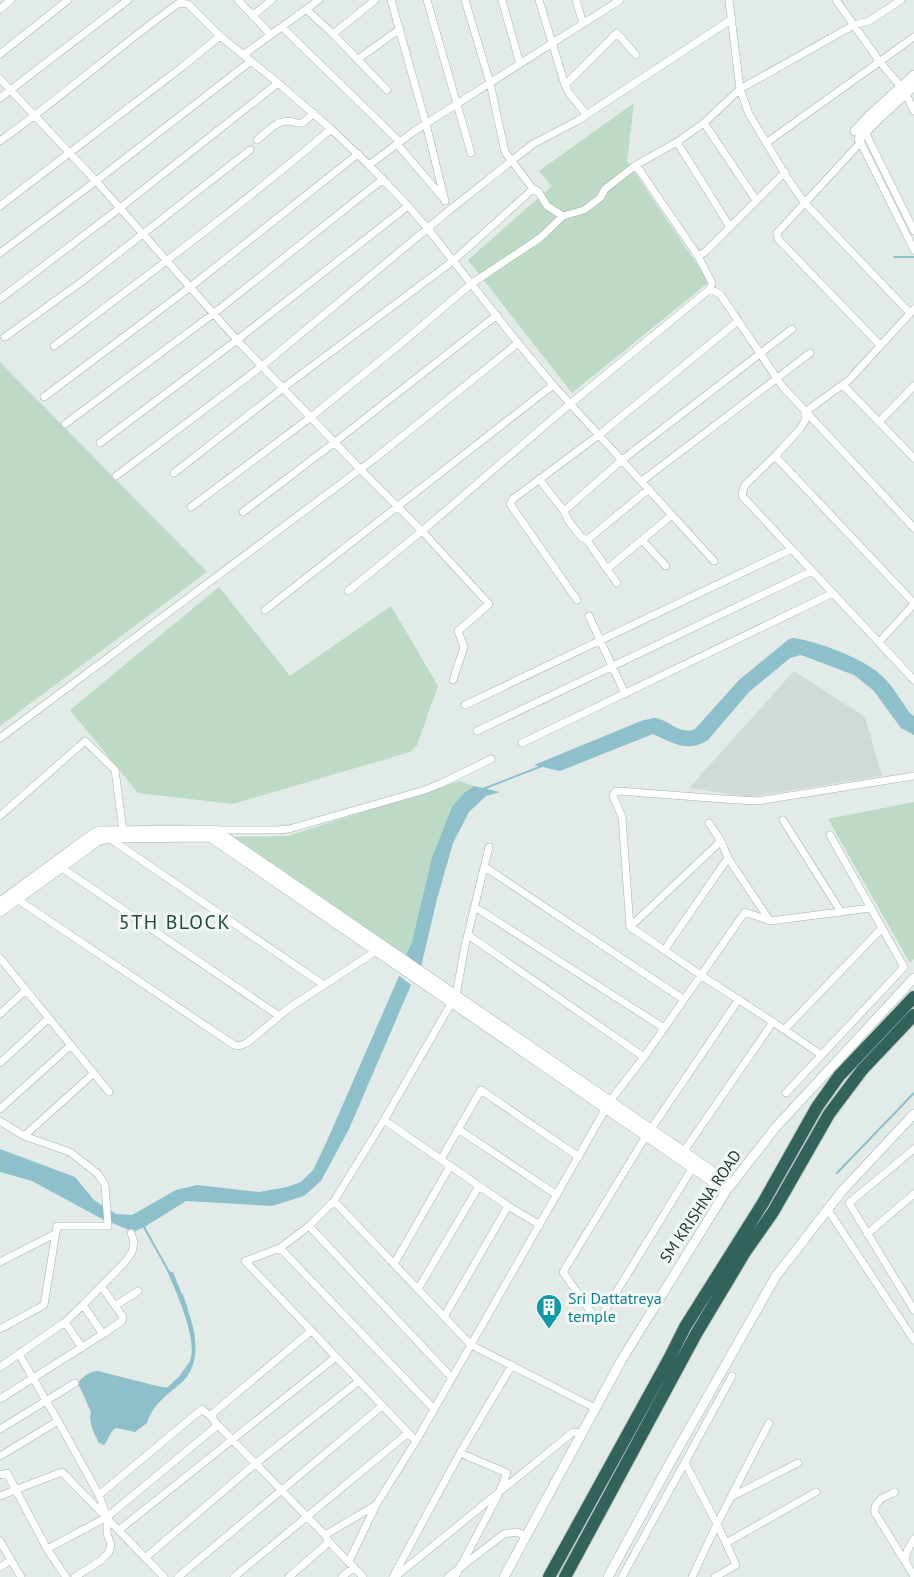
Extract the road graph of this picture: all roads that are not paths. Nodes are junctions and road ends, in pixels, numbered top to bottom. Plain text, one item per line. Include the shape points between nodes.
1 (11, 0) edge
2 (68, 0) edge
3 (128, 0) edge
4 (238, 0) edge
5 (272, 0) edge
6 (319, 0) edge
7 (375, 0) edge
8 (391, 0) edge
9 (427, 0) edge
10 (465, 0) edge
11 (502, 0) edge
12 (539, 0) edge
13 (576, 0) edge
14 (620, 0) edge
15 (729, 0) edge
16 (836, 0) edge
17 (901, 0) edge
18 (0, 9) edge
19 (307, 10) junction
20 (252, 16) junction
21 (732, 19) junction
22 (583, 24) junction
23 (854, 25) junction
24 (282, 27) junction
25 (400, 29) junction
26 (333, 34) junction
27 (271, 35) junction
28 (220, 36) junction
29 (914, 37) edge
30 (551, 44) junction
31 (0, 54) edge
32 (243, 55) junction
33 (636, 55) dead end
34 (358, 59) junction
35 (251, 61) junction
36 (880, 62) junction
37 (520, 64) junction
38 (914, 75) edge
39 (0, 79) edge
40 (278, 82) junction
41 (490, 83) junction
42 (565, 85) junction
43 (914, 86) edge
44 (11, 90) junction
45 (387, 90) dead end
46 (740, 90) junction
47 (903, 91) junction
48 (0, 98) edge
49 (457, 104) junction
50 (914, 111) edge
51 (314, 113) junction
52 (586, 114) junction
53 (35, 116) junction
54 (704, 123) junction
55 (426, 124) junction
56 (331, 129) junction
57 (860, 134) junction
58 (257, 140) dead end
59 (0, 141) edge
60 (677, 142) junction
61 (398, 143) junction
62 (766, 143) junction
63 (250, 150) dead end
64 (70, 153) junction
65 (471, 153) dead end
66 (358, 154) junction
67 (510, 161) junction
68 (369, 165) junction
69 (636, 165) junction
70 (784, 172) junction
71 (383, 179) junction
72 (96, 181) junction
73 (533, 189) junction
74 (756, 200) junction
75 (445, 201) junction
76 (804, 202) junction
77 (0, 206) edge
78 (408, 206) junction
79 (120, 208) junction
80 (451, 209) junction
81 (563, 216) junction
82 (730, 227) junction
83 (428, 230) junction
84 (914, 230) edge
85 (143, 235) junction
86 (914, 250) edge
87 (0, 253) edge
88 (698, 256) junction
89 (453, 261) junction
90 (166, 262) junction
91 (471, 284) junction
92 (189, 288) junction
93 (710, 289) junction
94 (0, 299) edge
95 (912, 311) edge
96 (213, 314) junction
97 (496, 315) junction
98 (738, 321) junction
99 (792, 329) dead end
100 (5, 337) dead end
101 (237, 340) junction
102 (518, 343) junction
103 (880, 345) junction
104 (54, 346) dead end
105 (760, 353) junction
106 (810, 353) dead end
107 (262, 366) junction
108 (777, 378) junction
109 (553, 385) junction
110 (843, 385) junction
111 (914, 386) edge
112 (283, 388) junction
113 (44, 397) dead end
114 (570, 404) junction
115 (806, 411) junction
116 (311, 417) junction
117 (879, 422) junction
118 (65, 424) dead end
119 (598, 435) junction
120 (335, 442) junction
121 (100, 443) dead end
122 (776, 456) junction
123 (914, 457) edge
124 (622, 460) junction
125 (361, 470) junction
126 (174, 473) dead end
127 (116, 476) dead end
128 (539, 479) junction
129 (642, 481) junction
130 (649, 489) junction
131 (398, 506) junction
132 (191, 507) dead end
133 (564, 511) junction
134 (243, 512) dead end
135 (672, 515) junction
136 (914, 528) edge
137 (422, 531) junction
138 (587, 540) junction
139 (642, 540) junction
140 (792, 549) junction
141 (714, 561) dead end
142 (666, 566) dead end
143 (608, 568) junction
144 (812, 571) junction
145 (617, 584) dead end
146 (348, 591) dead end
147 (833, 594) junction
148 (577, 600) dead end
149 (914, 604) edge
150 (265, 610) dead end
151 (589, 616) dead end
152 (600, 640) junction
153 (879, 642) junction
154 (612, 667) junction
155 (453, 680) dead end
156 (914, 680) edge
157 (625, 694) junction
158 (465, 705) dead end
159 (477, 731) dead end
160 (0, 738) edge
161 (522, 743) dead end
162 (491, 759) dead end
163 (914, 776) edge
164 (0, 816) edge
165 (783, 820) dead end
166 (709, 823) dead end
167 (100, 831) junction
168 (123, 831) junction
169 (213, 834) junction
170 (831, 835) dead end
171 (110, 838) junction
172 (721, 841) junction
173 (489, 847) dead end
174 (728, 858) junction
175 (484, 867) junction
176 (62, 868) junction
177 (17, 899) junction
178 (0, 903) edge
179 (475, 907) junction
180 (871, 908) junction
181 (0, 912) edge
182 (841, 912) junction
183 (770, 921) junction
184 (630, 927) junction
185 (882, 928) junction
186 (468, 935) junction
187 (665, 949) junction
188 (376, 951) junction
189 (0, 958) edge
190 (702, 976) junction
191 (914, 978) edge
192 (324, 985) junction
193 (26, 990) junction
194 (914, 997) edge
195 (454, 999) junction
196 (683, 999) junction
197 (739, 999) junction
198 (0, 1014) edge
199 (914, 1015) edge
200 (279, 1016) junction
201 (49, 1018) junction
202 (773, 1022) junction
203 (664, 1028) junction
204 (785, 1029) junction
205 (71, 1045) junction
206 (821, 1055) junction
207 (644, 1057) junction
208 (0, 1063) edge
209 (94, 1073) junction
210 (109, 1092) dead end
211 (786, 1093) dead end
212 (608, 1105) junction
213 (0, 1110) edge
214 (914, 1114) edge
215 (384, 1120) junction
216 (0, 1121) edge
217 (458, 1129) junction
218 (649, 1132) junction
219 (24, 1136) junction
220 (914, 1149) edge
221 (684, 1151) junction
222 (579, 1157) junction
223 (441, 1159) junction
224 (450, 1166) junction
225 (693, 1167) junction
226 (479, 1186) junction
227 (729, 1187) junction
228 (914, 1194) edge
229 (557, 1195) junction
230 (334, 1201) junction
231 (508, 1206) junction
232 (828, 1210) junction
233 (540, 1225) junction
234 (309, 1226) junction
235 (131, 1233) dead end
236 (55, 1234) junction
237 (867, 1234) junction
238 (280, 1248) junction
239 (0, 1262) edge
240 (394, 1264) junction
241 (101, 1286) junction
242 (418, 1289) junction
243 (138, 1290) dead end
244 (83, 1305) junction
245 (115, 1306) junction
246 (914, 1310) edge
247 (444, 1317) junction
248 (65, 1322) junction
249 (0, 1329) edge
250 (311, 1330) junction
251 (103, 1334) junction
252 (914, 1340) edge
253 (471, 1345) junction
254 (82, 1348) junction
255 (19, 1354) junction
256 (336, 1357) junction
257 (674, 1361) junction
258 (512, 1365) junction
259 (0, 1367) edge
260 (732, 1376) dead end
261 (34, 1378) junction
262 (452, 1378) junction
263 (359, 1381) junction
264 (75, 1383) dead end
265 (0, 1399) edge
266 (47, 1401) junction
267 (382, 1406) junction
268 (595, 1408) junction
269 (434, 1409) junction
270 (212, 1418) junction
271 (58, 1421) junction
272 (769, 1423) dead end
273 (218, 1425) junction
274 (0, 1429) edge
275 (408, 1433) junction
276 (582, 1433) junction
277 (232, 1440) junction
278 (416, 1441) junction
279 (460, 1453) junction
280 (0, 1456) edge
281 (685, 1463) junction
282 (798, 1463) dead end
283 (255, 1464) junction
284 (0, 1475) edge
285 (15, 1490) junction
286 (281, 1491) junction
287 (816, 1492) dead end
288 (895, 1492) dead end
289 (99, 1495) junction
290 (498, 1495) junction
291 (0, 1497) edge
292 (731, 1497) junction
293 (376, 1504) junction
294 (106, 1517) junction
295 (307, 1517) junction
296 (717, 1524) junction
297 (119, 1530) junction
298 (526, 1536) junction
299 (327, 1539) junction
300 (914, 1539) edge
301 (0, 1541) edge
302 (726, 1543) junction
303 (47, 1549) junction
304 (145, 1558) junction
305 (11, 1560) junction
306 (905, 1560) junction
307 (352, 1564) junction
308 (461, 1566) junction
309 (0, 1567) edge
310 (914, 1576) edge
311 (21, 1577) edge
312 (66, 1577) edge
313 (75, 1577) edge
314 (164, 1577) edge
315 (178, 1577) edge
316 (234, 1577) edge
317 (289, 1577) edge
318 (342, 1577) edge
319 (363, 1577) edge
320 (394, 1577) edge
321 (448, 1577) edge
322 (455, 1577) edge
323 (504, 1577) edge
324 (549, 1577) edge
325 (565, 1577) edge
326 (608, 1577) edge
327 (622, 1577) edge
328 (692, 1577) edge
329 (715, 1577) edge

1 - 18 street
2 - 31 street
3 - 44 street
4 - 20 street
5 - 20 street
6 - 19 street
7 - 26 street
8 - 25 street
9 - 49 street
10 - 41 street
11 - 37 street
12 - 30 street
13 - 22 street
14 - 22 street
15 - 21 street
16 - 23 street
17 - 23 street via 869,21
19 - 24 street
19 - 26 street
20 - 27 street
21 - 46 street
21 - 52 street
22 - 30 street
23 - 36 street
23 - 46 street
24 - 27 street
24 - 61 street
25 - 34 street
25 - 55 street
26 - 34 street
27 - 32 street
28 - 32 street
28 - 53 street via 188,4 179,3
28 - 64 street
29 - 36 street
30 - 37 street
30 - 42 street
32 - 35 street
33 - 42 street via 617,33
34 - 45 street
35 - 40 street
35 - 72 street
36 - 47 street
36 - 62 street
37 - 41 street
38 - 47 street
39 - 44 street
40 - 51 street
40 - 79 street
41 - 49 street
41 - 67 street
42 - 52 street
43 - 47 street
44 - 48 street
44 - 53 street
46 - 54 street
46 - 62 street
47 - 50 street
47 - 57 street
49 - 55 street
49 - 65 street
51 - 56 street
51 - 58 street via 299,124 279,123
52 - 67 street
53 - 59 street
53 - 64 street
54 - 60 street
54 - 74 street
55 - 61 street
55 - 75 street
56 - 66 street
56 - 90 street
57 - 76 street
57 - 84 street
57 - 86 street
60 - 69 street
60 - 82 street
61 - 68 street
61 - 75 street
62 - 70 street
63 - 85 street
64 - 72 street
64 - 77 street
66 - 68 street
66 - 92 street
67 - 73 street
67 - 80 street
68 - 71 street
69 - 81 street via 584,210
69 - 88 street
70 - 74 street
70 - 76 street
71 - 78 street
71 - 96 street
72 - 79 street
72 - 87 street
73 - 81 street
73 - 89 street
74 - 82 street
75 - 80 street
76 - 95 street
76 - 103 street via 777,233 778,239
78 - 83 street
78 - 101 street
79 - 85 street
79 - 94 street
80 - 83 street
81 - 91 street via 540,238
82 - 88 street
83 - 89 street
83 - 107 street
85 - 90 street
85 - 100 street
88 - 93 street via 712,283
89 - 91 street
89 - 112 street
90 - 92 street
90 - 104 street
91 - 97 street
91 - 116 street
92 - 96 street
92 - 113 street
93 - 98 street via 720,294
93 - 114 street
95 - 103 street
96 - 101 street
96 - 118 street
97 - 102 street
97 - 120 street
98 - 105 street
98 - 119 street
99 - 105 street
101 - 107 street
101 - 121 street
102 - 109 street
102 - 125 street
103 - 110 street
105 - 108 street
105 - 124 street
106 - 108 street
107 - 112 street
107 - 127 street
108 - 115 street
108 - 129 street
109 - 114 street
109 - 131 street
110 - 115 street
110 - 117 street
111 - 117 street
112 - 116 street
112 - 126 street
114 - 119 street
114 - 137 street
115 - 122 street via 800,429
115 - 136 street
116 - 120 street
116 - 132 street
117 - 123 street
119 - 124 street
119 - 128 street
120 - 125 street
120 - 134 street
122 - 140 street via 745,485 742,493
122 - 149 street
124 - 129 street
124 - 133 street
125 - 131 street
125 - 160 street
128 - 133 street
128 - 148 street via 510,504
129 - 130 street
130 - 135 street
130 - 138 street
131 - 137 street
131 - 150 street
133 - 138 street
135 - 139 street
135 - 141 street
137 - 146 street
137 - 155 street via 489,604 458,632 464,647
138 - 143 street
139 - 142 street
139 - 143 street
140 - 144 street
140 - 152 street
143 - 145 street
144 - 147 street
144 - 154 street
147 - 153 street
147 - 157 street
149 - 153 street
151 - 152 street
152 - 154 street
152 - 158 street
153 - 156 street
154 - 157 street
154 - 159 street
157 - 161 street
162 - 169 street via 425,790 301,826
163 - 184 street via 757,801 614,793 622,817
164 - 168 street via 85,741 115,770
165 - 182 street
166 - 172 street
167 - 168 street
167 - 171 street
167 - 178 street
168 - 169 street
169 - 171 street
169 - 188 street
169 - 195 street
170 - 180 street
171 - 176 street via 99,840
171 - 192 street
172 - 174 street
172 - 184 street
173 - 175 street
174 - 183 street
174 - 187 street
175 - 179 street
175 - 196 street
176 - 177 street
176 - 200 street
177 - 181 street
177 - 200 street via 234,1045 247,1043
179 - 186 street
179 - 203 street
180 - 182 street
180 - 185 street
182 - 183 street
183 - 190 street via 745,912
184 - 187 street
185 - 204 street
185 - 206 street via 903,967
186 - 195 street
186 - 207 street
187 - 190 street
188 - 192 street
188 - 195 street
189 - 193 street
190 - 196 street
190 - 197 street
191 - 227 street, SM KRISHNA ROAD via 776,1127
192 - 200 street
193 - 198 street
193 - 201 street
194 - 257 highway via 839,1076 817,1107 763,1203 685,1327
195 - 212 street
195 - 215 street
196 - 203 street
197 - 202 street
197 - 218 street
199 - 257 highway via 849,1085 773,1212
201 - 205 street
201 - 208 street
202 - 204 street
202 - 221 street
203 - 207 street
204 - 206 street
205 - 209 street
205 - 213 street
206 - 211 street
207 - 212 street
209 - 210 street
209 - 219 street
212 - 218 street
212 - 222 street
214 - 232 street
215 - 223 street
215 - 230 street
216 - 219 street
217 - 222 street via 481,1090
217 - 223 street
217 - 229 street
218 - 221 street
218 - 225 street
218 - 225 street via 563,1272 598,1322
219 - 236 street via 70,1152 98,1174 105,1185 108,1226 57,1226
220 - 237 street via 849,1203
221 - 227 street
222 - 229 street
223 - 224 street
224 - 226 street
224 - 240 street
225 - 227 street
226 - 231 street
226 - 242 street
227 - 268 street, SM KRISHNA ROAD
228 - 237 street
229 - 233 street
230 - 234 street
230 - 240 street
231 - 233 street
231 - 247 street
232 - 252 street
232 - 326 street via 776,1276
233 - 253 street
234 - 238 street
234 - 262 street
235 - 241 street via 132,1252
236 - 239 street
236 - 249 street via 44,1305
237 - 246 street
238 - 250 street via 245,1260
238 - 269 street
240 - 242 street
241 - 244 street
241 - 245 street
242 - 247 street
243 - 245 street
244 - 248 street
244 - 251 street
245 - 251 street via 122,1321
247 - 253 street
248 - 254 street
248 - 255 street
250 - 256 street
250 - 270 street via 214,1412
251 - 254 street
253 - 258 street
253 - 262 street
254 - 261 street
255 - 259 street
255 - 261 street
256 - 263 street
256 - 277 street
257 - 324 highway
257 - 325 highway
258 - 268 street
258 - 279 street
260 - 281 street
261 - 265 street
261 - 266 street
262 - 269 street
263 - 267 street
263 - 283 street
264 - 266 street
266 - 271 street
266 - 274 street
267 - 275 street
267 - 286 street
268 - 276 street, SM KRISHNA ROAD
269 - 278 street
270 - 273 street
270 - 289 street via 202,1409
271 - 280 street
271 - 289 street
272 - 292 street
273 - 277 street
273 - 294 street
275 - 278 street
275 - 295 street
276 - 290 street via 573,1432
276 - 298 street, SM KRISHNA ROAD
277 - 283 street
277 - 297 street
278 - 293 street
279 - 290 street via 507,1473
279 - 320 street
281 - 296 street
281 - 327 street
282 - 292 street
283 - 286 street
283 - 304 street
284 - 285 street via 7,1473
285 - 291 street
285 - 294 street via 62,1472
285 - 303 street
286 - 295 street
286 - 315 street
287 - 302 street
288 - 306 street via 878,1501 874,1508
289 - 294 street
290 - 308 street
290 - 320 street
292 - 296 street
293 - 299 street
293 - 307 street
294 - 297 street
294 - 303 street
294 - 313 street via 109,1552
295 - 299 street
295 - 316 street
296 - 302 street
296 - 328 street
297 - 304 street
298 - 308 street via 517,1532 504,1534
298 - 323 street, SM KRISHNA ROAD
299 - 307 street
299 - 317 street
300 - 306 street
301 - 305 street
302 - 329 street via 736,1565
303 - 312 street
304 - 314 street
305 - 309 street
305 - 311 street
306 - 310 street
307 - 318 street
307 - 319 street
308 - 321 street
308 - 322 street

